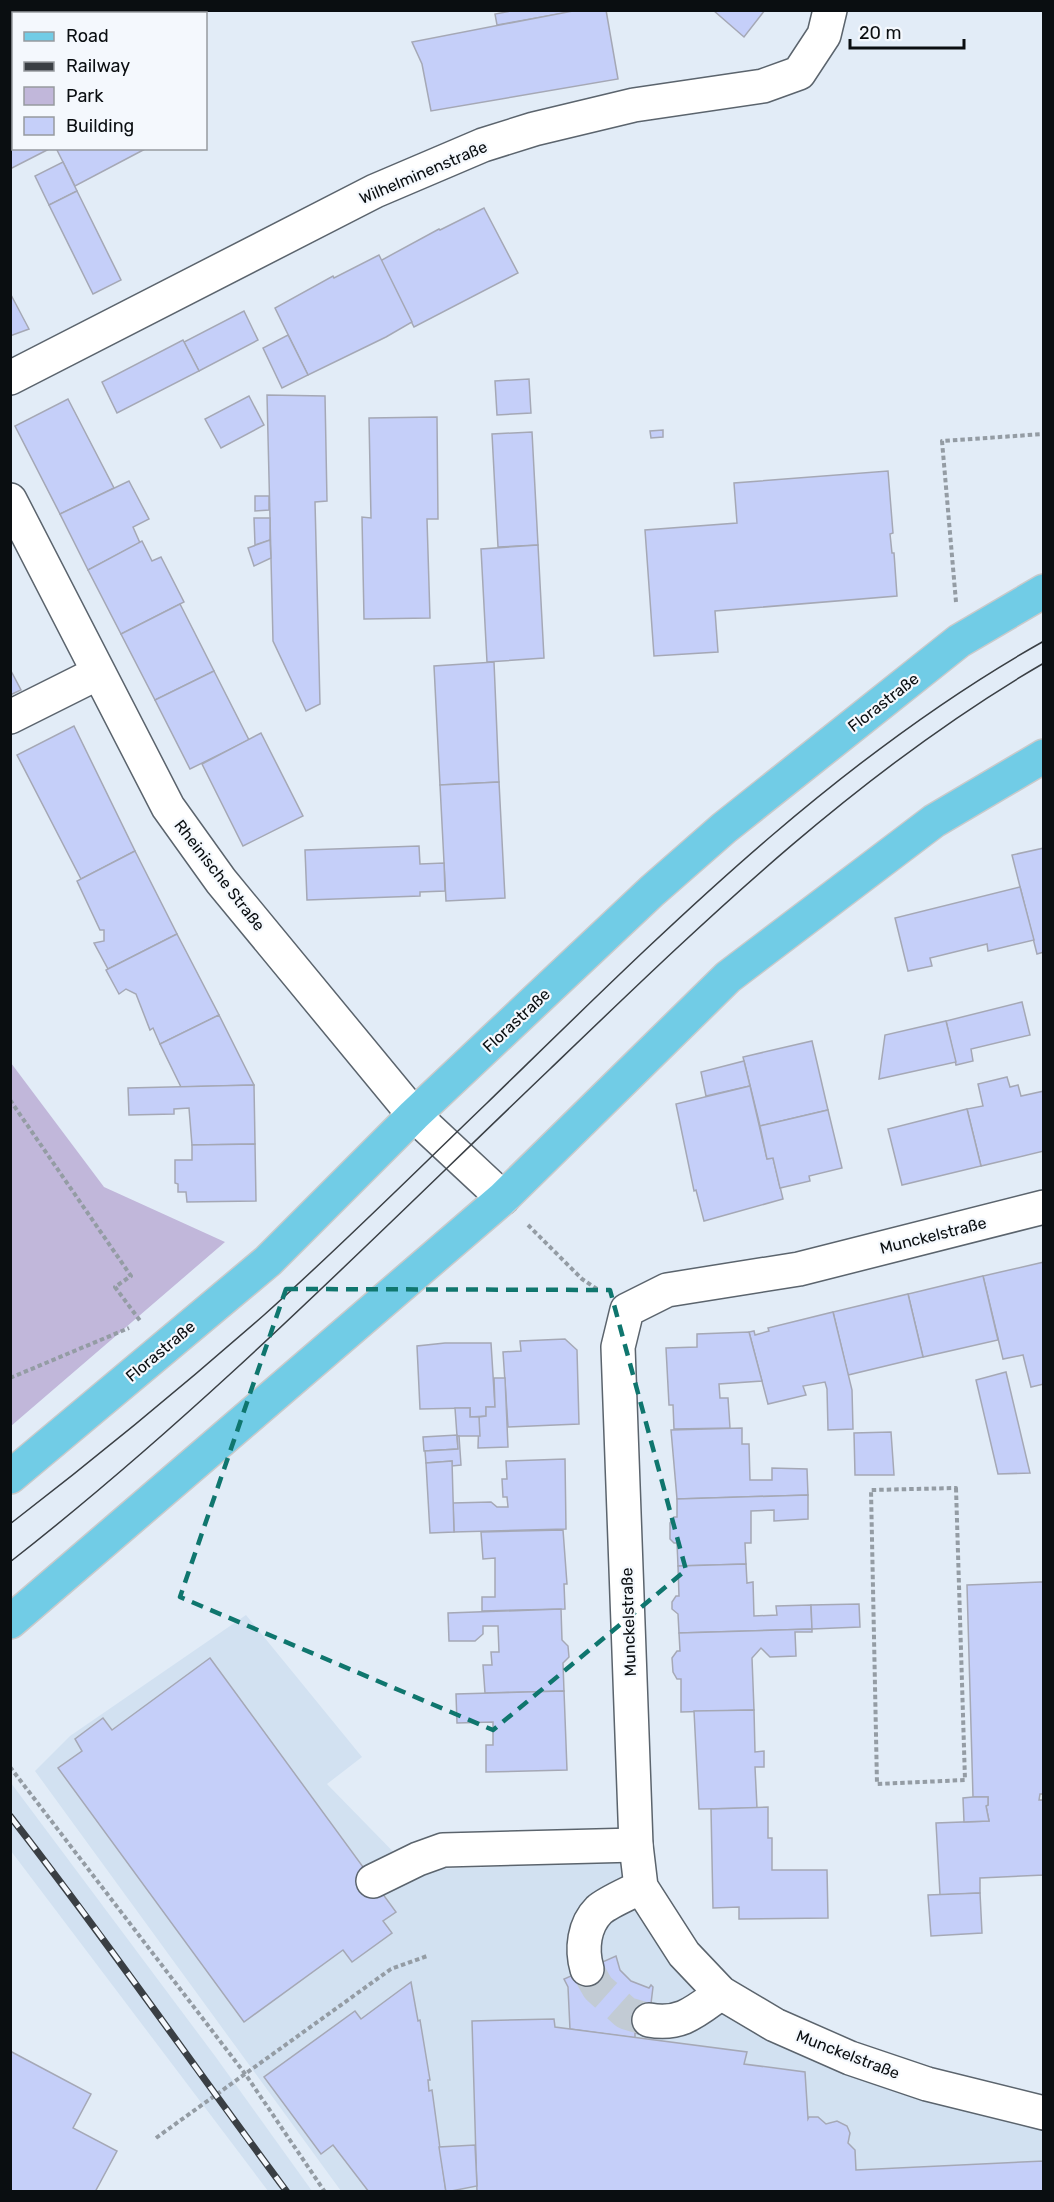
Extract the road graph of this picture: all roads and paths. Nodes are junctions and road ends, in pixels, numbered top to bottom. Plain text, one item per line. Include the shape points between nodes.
1 (830, 10) edge
2 (10, 378) edge
3 (1044, 434) edge
4 (10, 500) edge
5 (1044, 591) edge
6 (959, 641) junction
7 (98, 674) junction
8 (10, 717) edge
9 (1044, 756) edge
10 (10, 1100) edge
11 (414, 1115) junction
12 (503, 1198) junction
13 (1044, 1207) edge
14 (536, 1233) dead end
15 (582, 1279) dead end
16 (10, 1378) edge
17 (10, 1477) edge
18 (10, 1623) edge
19 (10, 1767) edge
20 (878, 1784) joint
21 (636, 1845) junction
22 (373, 1881) dead end
23 (641, 1887) junction
24 (427, 1956) dead end
25 (587, 1968) tunnel mouth
26 (721, 1993) junction
27 (649, 2020) tunnel mouth
28 (246, 2075) junction
29 (1044, 2113) edge
30 (156, 2138) dead end
31 (325, 2192) edge

1 - 2 street, Wilhelminenstraße via 824,35 799,73 763,86 634,105 483,145 375,191
3 - 6 path via 942,441
4 - 7 street, Rheinische Straße
5 - 6 main road, Florastraße
6 - 11 main road, Florastraße via 724,828
7 - 8 street
7 - 11 street, Rheinische Straße via 168,807 221,881
9 - 12 main road via 934,820 728,977
10 - 16 path via 131,1276 115,1287 142,1323
11 - 12 street, Rheinische Straße
11 - 17 main road, Florastraße via 268,1261
12 - 18 main road
13 - 21 street, Munckelstraße via 799,1269 667,1290 627,1310 618,1347
14 - 15 path
19 - 28 path
20 - 20 path via 871,1490 956,1488 965,1780
21 - 22 street via 443,1850
21 - 23 street, Munckelstraße
23 - 25 street via 599,1910 585,1933
23 - 26 street, Munckelstraße via 684,1954
24 - 28 path via 391,1969
26 - 27 street via 688,2017
26 - 29 street, Munckelstraße via 775,2025 850,2058 927,2084
28 - 30 path
28 - 31 path

